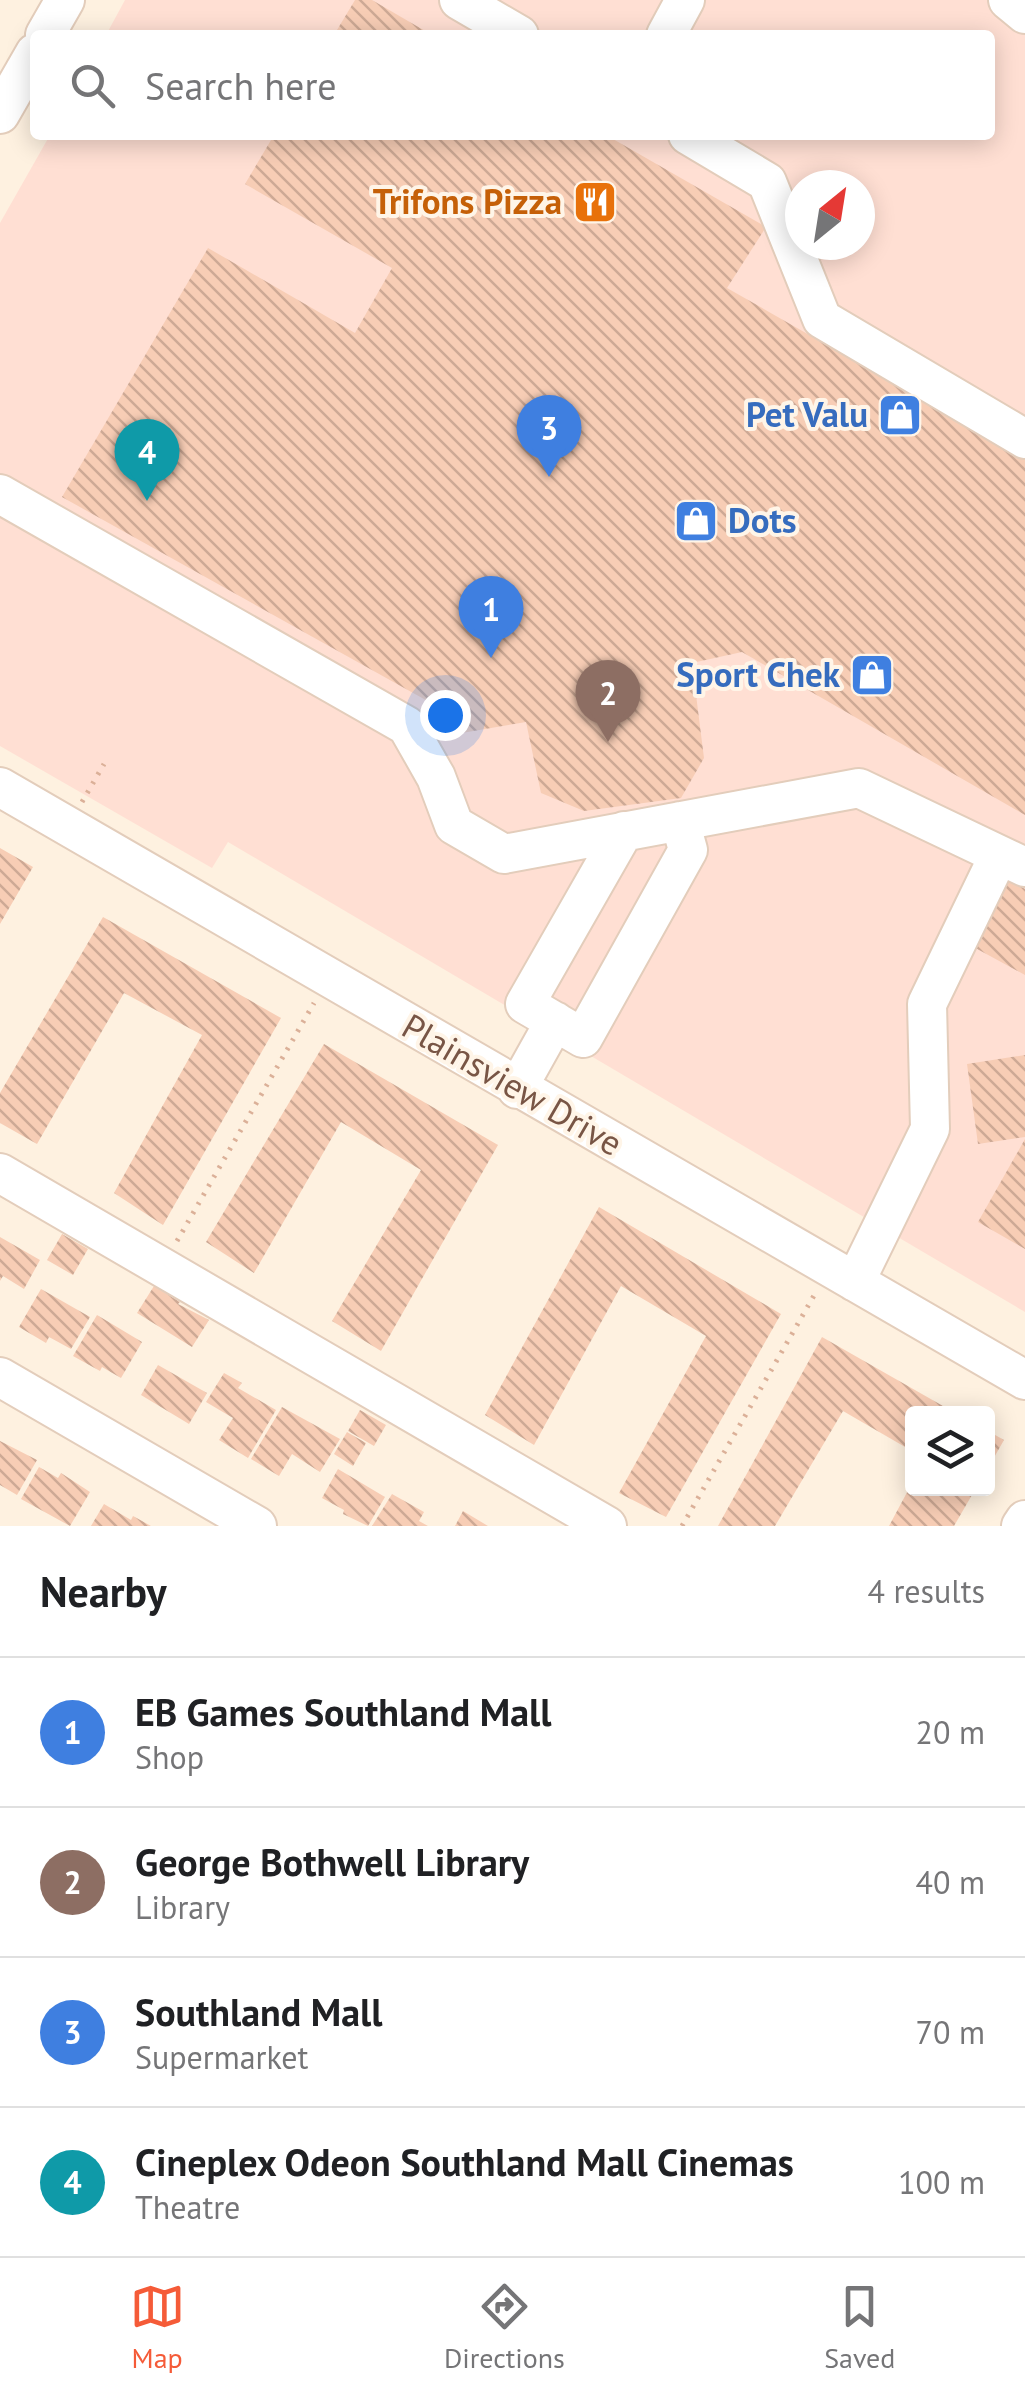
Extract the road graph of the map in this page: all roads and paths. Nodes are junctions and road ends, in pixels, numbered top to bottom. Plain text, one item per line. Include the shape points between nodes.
1 (66, 0) edge
2 (458, 0) edge
3 (685, 0) edge
4 (1008, 0) edge
5 (1025, 14) edge
6 (49, 30) edge
7 (510, 30) edge
8 (669, 30) edge
9 (19, 64) edge
10 (0, 114) edge
11 (696, 140) edge
12 (1025, 438) edge
13 (0, 494) edge
14 (104, 764) dead end
15 (0, 788) edge
16 (680, 820) junction
17 (68, 827) junction
18 (624, 831) junction
19 (1012, 861) edge
20 (328, 978) junction
21 (555, 1021) junction
22 (517, 1089) junction
23 (0, 1173) edge
24 (176, 1243) dead end
25 (843, 1275) junction
26 (0, 1377) edge
27 (1025, 1380) edge
28 (257, 1526) edge
29 (607, 1526) edge
30 (682, 1526) edge

1 - 6 street
2 - 7 street
3 - 8 street
4 - 5 street
9 - 10 street
11 - 12 street via 767,182 822,318
13 - 18 street via 407,726 454,825 504,854
14 - 17 path
15 - 17 street, Plainsview Drive
16 - 18 street
16 - 19 street via 859,788
16 - 21 street via 688,850 583,1038
17 - 20 street, Plainsview Drive
18 - 21 street via 526,1004
19 - 25 street via 927,1004 930,1129
20 - 22 street, Plainsview Drive
20 - 24 path
21 - 22 street
22 - 25 street, Plainsview Drive
23 - 29 street
25 - 27 street, Plainsview Drive
25 - 30 path
26 - 28 street

